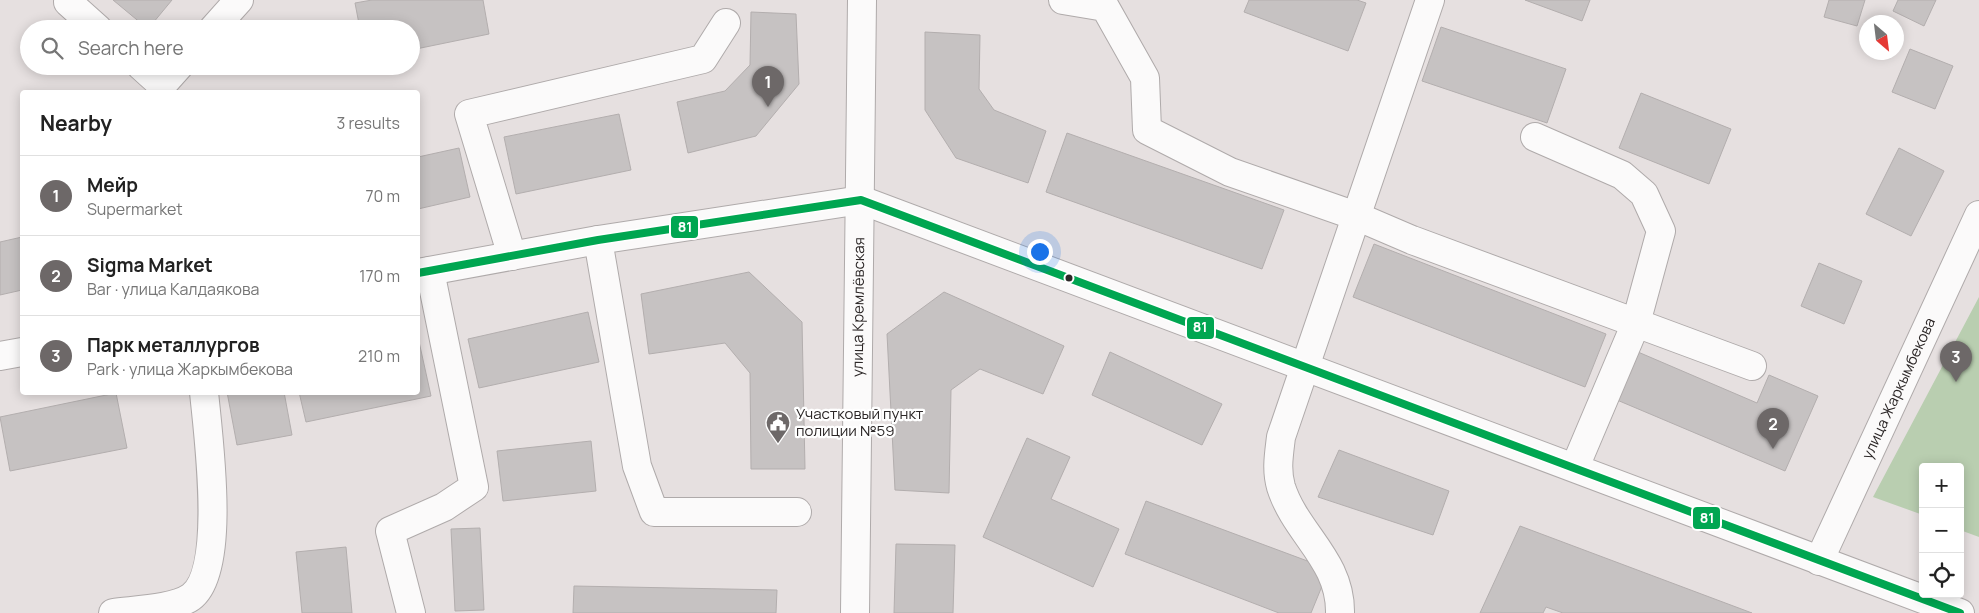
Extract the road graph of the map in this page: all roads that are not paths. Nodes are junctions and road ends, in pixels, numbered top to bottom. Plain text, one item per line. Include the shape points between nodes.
1 (70, 0) edge
2 (239, 0) edge
3 (862, 0) edge
4 (873, 0) edge
5 (1063, 0) edge
6 (1430, 0) edge
7 (1111, 3) edge
8 (88, 20) edge
9 (221, 20) edge
10 (726, 22) dead end
11 (151, 75) edge
12 (171, 75) edge
13 (1535, 138) dead end
14 (861, 200) junction
15 (1979, 215) edge
16 (1356, 216) junction
17 (598, 240) junction
18 (512, 256) junction
19 (424, 272) edge
20 (1636, 323) junction
21 (20, 352) edge
22 (0, 356) edge
23 (1306, 366) junction
24 (1752, 366) dead end
25 (204, 395) edge
26 (1575, 468) junction
27 (797, 512) dead end
28 (1819, 561) junction
29 (113, 613) edge
30 (411, 613) edge
31 (854, 613) edge
32 (1340, 613) edge
33 (1960, 613) edge

1 - 8 street via 68,2
2 - 9 street
3 - 4 street
3 - 14 street, улица Кремлёвская
5 - 7 street
6 - 16 street
7 - 16 street via 1145,78 1146,130 1230,172
10 - 18 street via 703,59 469,114
11 - 12 street via 162,85
13 - 20 street via 1622,174 1644,194 1661,231
14 - 17 street
14 - 23 street
14 - 31 street, улица Кремлёвская
15 - 28 street, улица Жаркымбекова
16 - 20 street
16 - 23 street
17 - 18 street
17 - 27 street via 637,466 654,512
18 - 19 street
19 - 30 street via 474,487 444,507 390,531
20 - 24 street
20 - 26 street
21 - 22 street
23 - 26 street
23 - 32 street via 1281,437 1277,469 1288,503 1333,573 1341,595
25 - 29 street via 212,520 206,577 200,590 178,604
26 - 28 street
28 - 33 street

